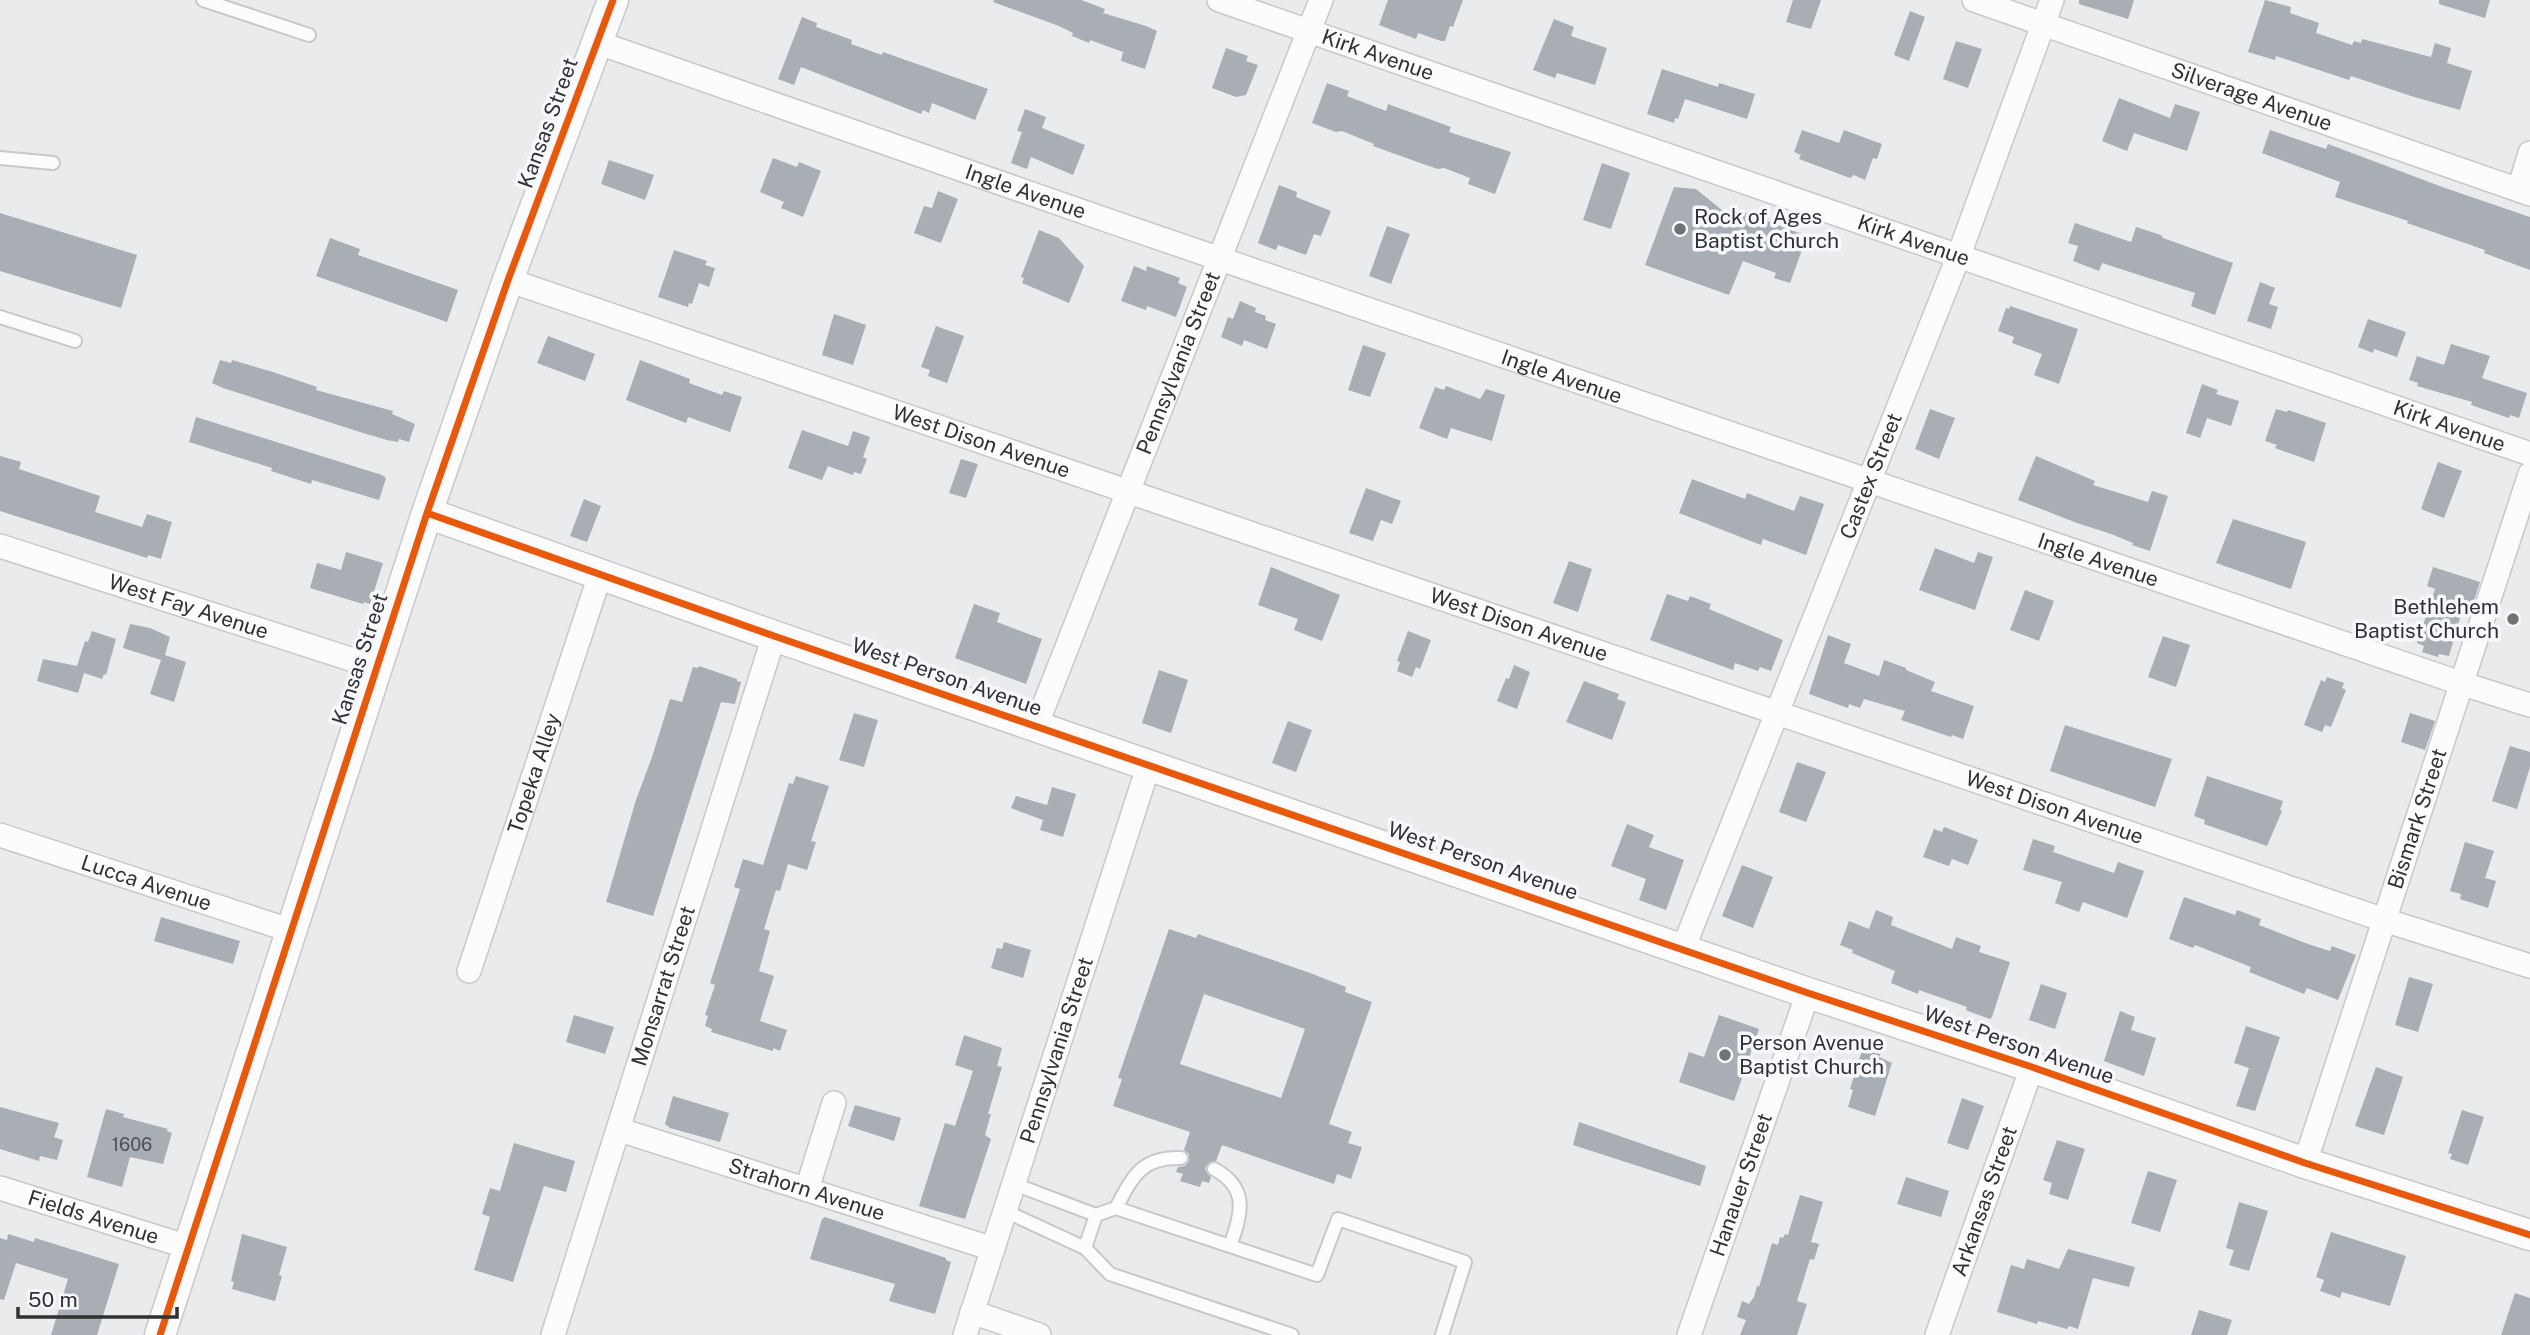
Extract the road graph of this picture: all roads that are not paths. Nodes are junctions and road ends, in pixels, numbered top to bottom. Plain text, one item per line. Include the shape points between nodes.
1 (203, 0) edge
2 (613, 0) edge
3 (1219, 0) edge
4 (1321, 0) edge
5 (1975, 0) edge
6 (2052, 0) edge
7 (2044, 24) junction
8 (1309, 32) junction
9 (309, 35) dead end
10 (596, 42) junction
11 (2530, 153) edge
12 (0, 158) edge
13 (53, 163) dead end
14 (2524, 192) edge
15 (1959, 255) junction
16 (1220, 260) junction
17 (508, 280) junction
18 (0, 317) edge
19 (75, 341) dead end
20 (2530, 454) edge
21 (2530, 474) edge
22 (1867, 482) junction
23 (1128, 491) junction
24 (427, 513) junction
25 (0, 546) edge
26 (600, 575) junction
27 (774, 636) junction
28 (375, 667) junction
29 (2463, 684) junction
30 (2530, 705) edge
31 (1775, 712) junction
32 (1036, 726) junction
33 (1149, 764) junction
34 (0, 835) edge
35 (2384, 920) junction
36 (292, 931) junction
37 (1683, 949) junction
38 (2530, 966) edge
39 (469, 971) dead end
40 (1808, 993) junction
41 (2032, 1067) junction
42 (834, 1103) dead end
43 (620, 1130) junction
44 (1181, 1158) dead end
45 (2305, 1163) junction
46 (1214, 1168) dead end
47 (1014, 1184) junction
48 (0, 1188) edge
49 (807, 1189) junction
50 (1116, 1208) junction
51 (1005, 1211) junction
52 (1096, 1215) junction
53 (2530, 1235) edge
54 (1230, 1246) junction
55 (188, 1247) junction
56 (1085, 1248) junction
57 (993, 1249) junction
58 (972, 1312) junction
59 (160, 1335) edge
60 (553, 1335) edge
61 (965, 1335) edge
62 (1039, 1335) edge
63 (1292, 1335) edge
64 (1442, 1335) edge
65 (1689, 1335) edge
66 (1937, 1335) edge

1 - 9 lane
2 - 10 street, Kansas Street
3 - 8 street, Kirk Avenue
4 - 8 street, Pennsylvania Street
5 - 7 street, Silverage Avenue
6 - 7 street, Castex Street
7 - 14 street, Silverage Avenue
7 - 15 street, Castex Street
8 - 15 street, Kirk Avenue
8 - 16 street, Pennsylvania Street
10 - 16 street, Ingle Avenue
10 - 17 street, Kansas Street
11 - 14 street
12 - 13 lane
15 - 20 street, Kirk Avenue
15 - 22 street, Castex Street
16 - 22 street, Ingle Avenue
16 - 23 street, Pennsylvania Street
17 - 23 street, West Dison Avenue
17 - 24 street, Kansas Street
18 - 19 lane
21 - 29 street, Bismark Street
22 - 29 street, Ingle Avenue
22 - 31 street, Castex Street
23 - 31 street, West Dison Avenue
23 - 32 street, Pennsylvania Street
24 - 26 street, West Person Avenue
24 - 28 street, Kansas Street
25 - 28 street, West Fay Avenue
26 - 27 street, West Person Avenue
26 - 39 street, Topeka Alley
27 - 32 street, West Person Avenue
27 - 43 street, Monsarrat Street
28 - 36 street, Kansas Street
29 - 30 street, Ingle Avenue
29 - 35 street, Bismark Street
31 - 35 street, West Dison Avenue
31 - 37 street, Castex Street
32 - 33 street, West Person Avenue
33 - 37 street, West Person Avenue
33 - 47 street, Pennsylvania Street
34 - 36 street, Lucca Avenue
35 - 38 street, West Dison Avenue
35 - 45 street, Bismark Street
36 - 55 street, Kansas Street
37 - 40 street, West Person Avenue
40 - 41 street, West Person Avenue
40 - 65 street, Hanauer Street
41 - 45 street, West Person Avenue
41 - 66 street, Arkansas Street
42 - 49 street
43 - 49 street, Strahorn Avenue
43 - 60 street, Monsarrat Street
44 - 50 lane via 1166,1157 1146,1164 1128,1184
45 - 53 street, West Person Avenue
46 - 54 lane via 1235,1185 1240,1198
47 - 51 street, Pennsylvania Street
47 - 52 lane
48 - 55 street, Fields Avenue
49 - 57 street, Strahorn Avenue
50 - 52 lane
50 - 54 lane
51 - 56 lane
51 - 57 street, Pennsylvania Street
52 - 56 lane
54 - 64 lane via 1317,1275 1338,1219 1465,1262
55 - 59 street, Kansas Street
56 - 63 lane via 1110,1274
57 - 58 street, Pennsylvania Street
58 - 61 street, Pennsylvania Street
58 - 62 street

